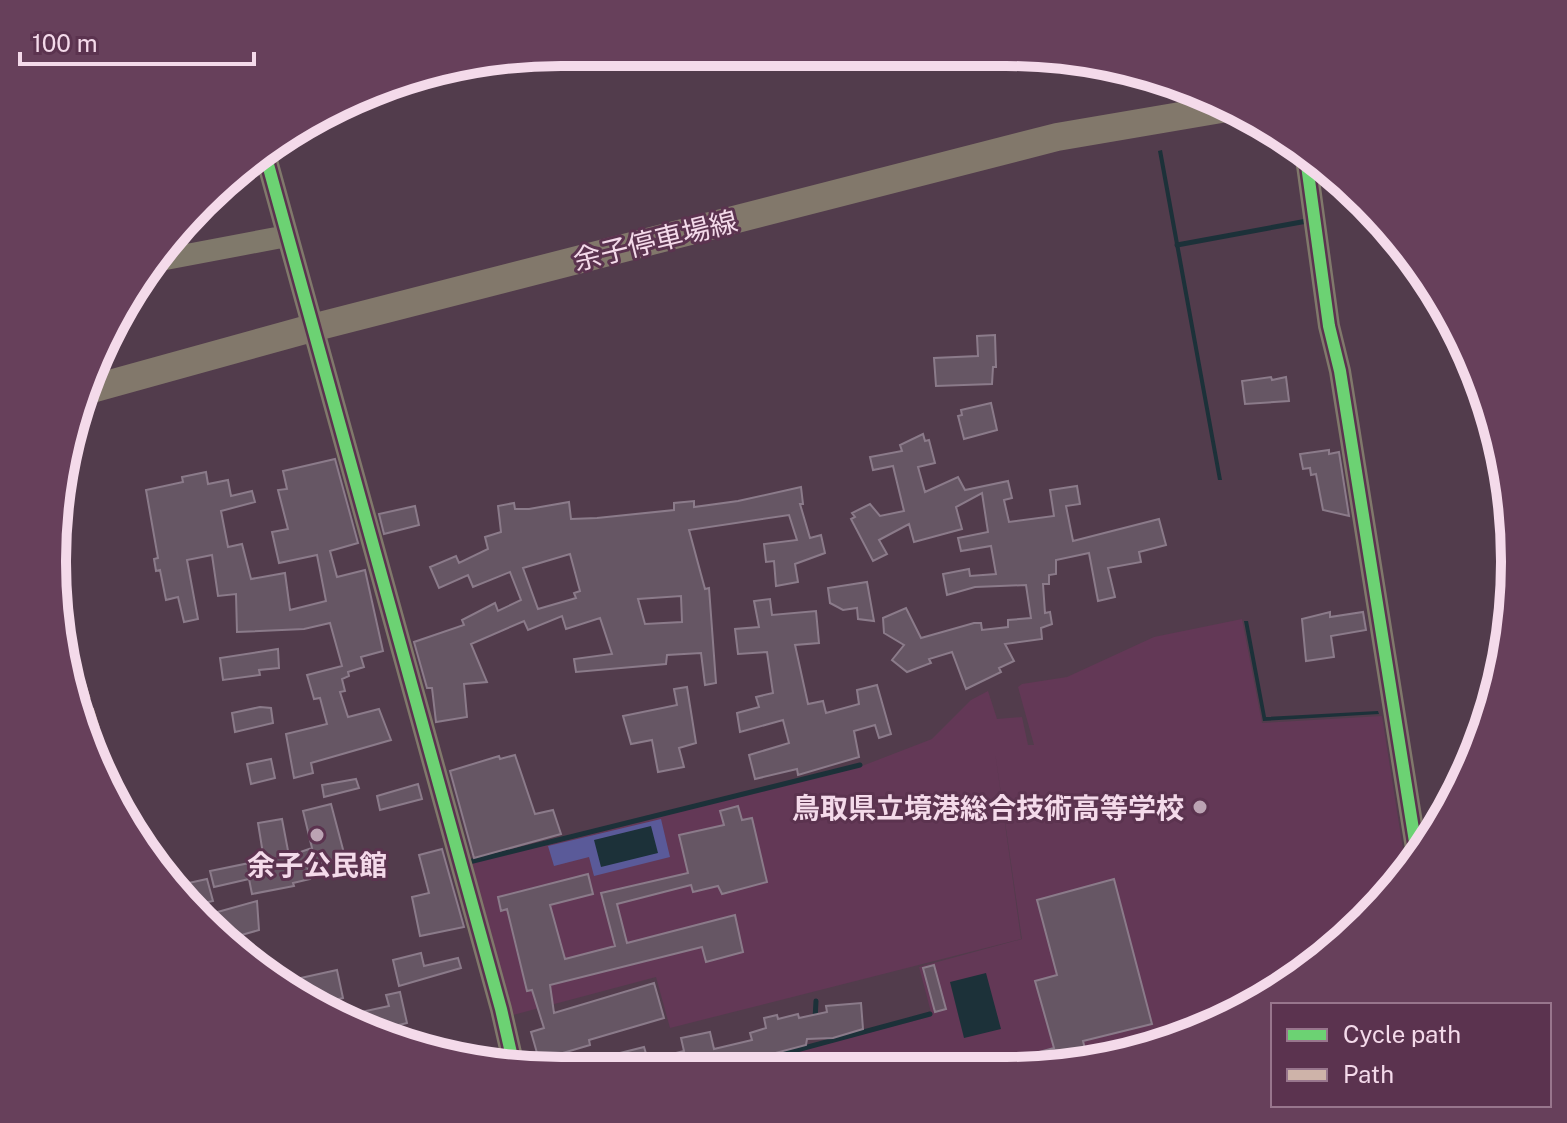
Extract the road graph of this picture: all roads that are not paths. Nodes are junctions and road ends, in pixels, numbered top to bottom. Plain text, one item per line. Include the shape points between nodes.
1 (1211, 111) edge
2 (267, 163) edge
3 (1307, 168) edge
4 (287, 236) junction
5 (169, 258) edge
6 (312, 328) junction
7 (98, 387) edge
8 (1415, 840) edge
9 (511, 1054) edge

1 - 6 main road, 余子停車場線 via 1057,137
2 - 4 street
3 - 8 street
4 - 5 street
4 - 6 street
6 - 7 main road, 余子停車場線
6 - 9 street

